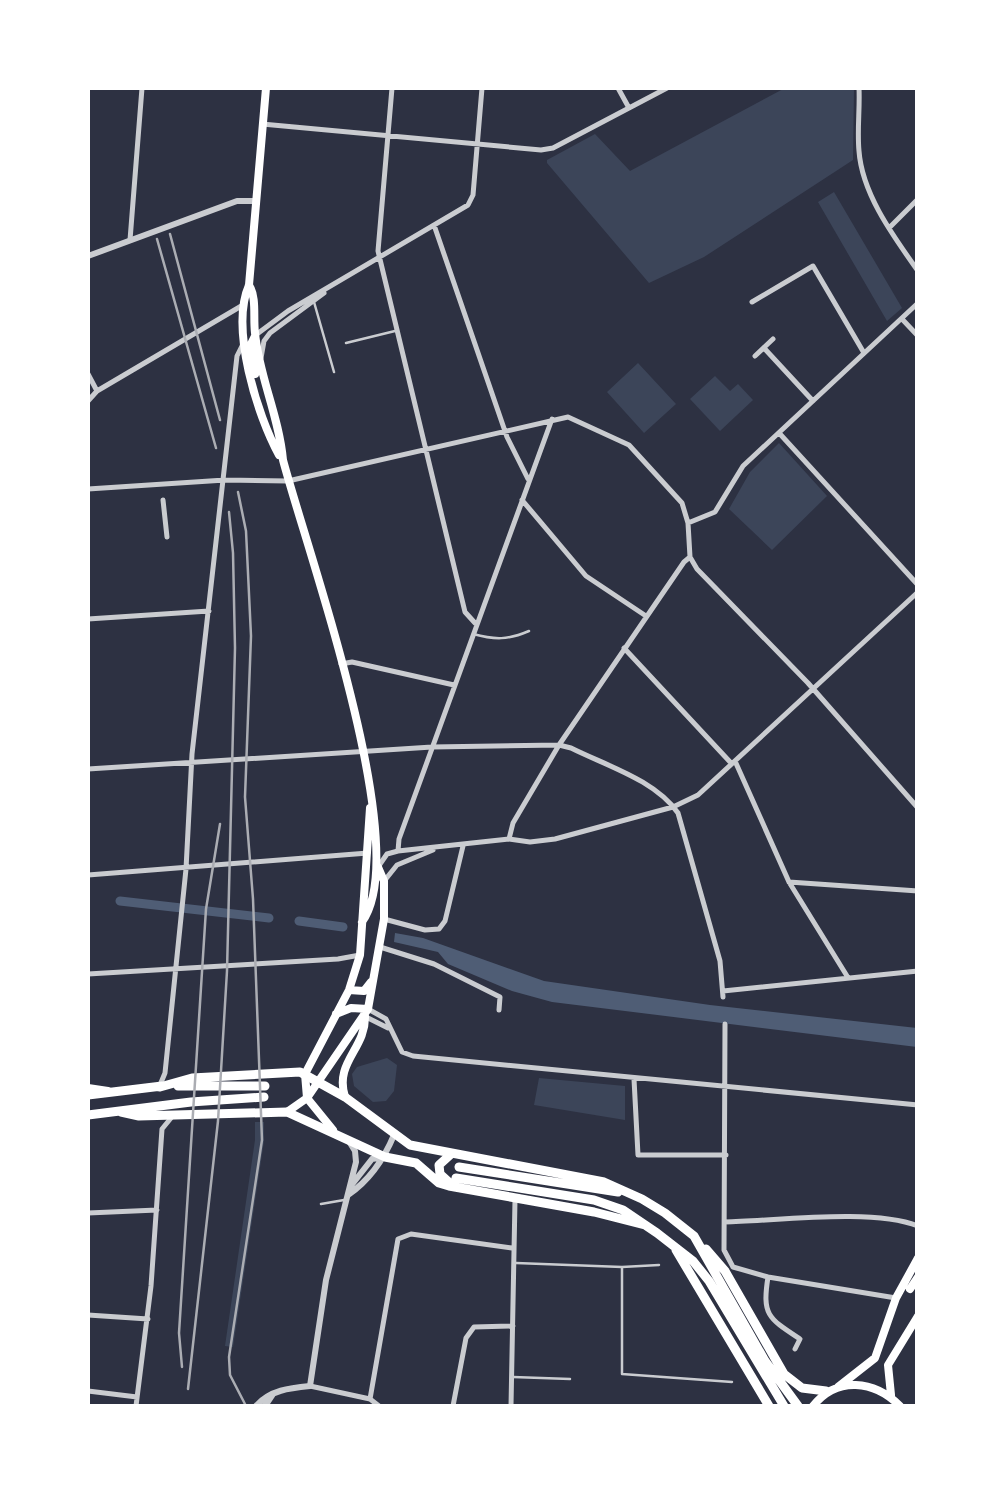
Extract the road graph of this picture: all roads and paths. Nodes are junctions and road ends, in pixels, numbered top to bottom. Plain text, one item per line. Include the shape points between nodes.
1 (142, 88) edge
2 (266, 88) edge
3 (392, 88) edge
4 (482, 88) edge
5 (618, 88) edge
6 (667, 88) edge
7 (859, 88) edge
8 (629, 108) junction
9 (262, 124) junction
10 (389, 135) junction
11 (477, 142) junction
12 (918, 199) edge
13 (255, 202) junction
14 (434, 225) junction
15 (889, 228) junction
16 (130, 240) junction
17 (88, 256) edge
18 (379, 259) junction
19 (918, 271) edge
20 (250, 285) junction
21 (330, 288) junction
22 (314, 302) junction
23 (752, 302) dead end
24 (918, 303) edge
25 (243, 305) junction
26 (902, 318) junction
27 (394, 331) junction
28 (255, 336) junction
29 (918, 336) edge
30 (773, 339) dead end
31 (346, 343) dead end
32 (243, 344) junction
33 (764, 348) junction
34 (864, 353) junction
35 (755, 356) dead end
36 (261, 360) junction
37 (334, 372) dead end
38 (88, 374) edge
39 (98, 390) junction
40 (88, 401) edge
41 (814, 402) junction
42 (262, 411) junction
43 (552, 418) junction
44 (505, 430) junction
45 (780, 434) junction
46 (424, 450) junction
47 (282, 460) junction
48 (225, 480) junction
49 (529, 480) junction
50 (288, 481) junction
51 (88, 489) edge
52 (163, 500) dead end
53 (522, 500) junction
54 (688, 522) junction
55 (166, 538) dead end
56 (690, 557) junction
57 (918, 588) edge
58 (210, 611) junction
59 (646, 616) junction
60 (88, 619) edge
61 (475, 622) junction
62 (529, 631) dead end
63 (472, 634) junction
64 (624, 648) junction
65 (341, 664) junction
66 (454, 686) junction
67 (813, 690) junction
68 (559, 745) junction
69 (432, 747) junction
70 (364, 751) junction
71 (192, 760) junction
72 (733, 763) junction
73 (88, 769) edge
74 (371, 791) junction
75 (673, 807) junction
76 (918, 808) edge
77 (509, 839) junction
78 (463, 846) junction
79 (441, 848) junction
80 (398, 850) junction
81 (368, 853) junction
82 (378, 867) junction
83 (186, 869) junction
84 (88, 875) edge
85 (384, 881) junction
86 (789, 882) junction
87 (918, 891) edge
88 (384, 919) junction
89 (362, 922) junction
90 (380, 948) junction
91 (360, 955) junction
92 (175, 968) junction
93 (918, 971) edge
94 (88, 974) edge
95 (847, 976) junction
96 (374, 978) junction
97 (349, 990) junction
98 (498, 1010) dead end
99 (366, 1013) junction
100 (336, 1014) junction
101 (725, 1024) dead end
102 (305, 1074) junction
103 (634, 1079) junction
104 (319, 1080) junction
105 (160, 1086) junction
106 (726, 1087) junction
107 (88, 1091) edge
108 (345, 1096) junction
109 (308, 1098) junction
110 (918, 1105) edge
111 (121, 1112) junction
112 (288, 1112) junction
113 (183, 1113) junction
114 (88, 1115) edge
115 (333, 1130) junction
116 (394, 1135) junction
117 (346, 1138) junction
118 (452, 1154) junction
119 (726, 1155) junction
120 (385, 1156) junction
121 (463, 1189) junction
122 (626, 1192) junction
123 (346, 1196) junction
124 (515, 1200) junction
125 (320, 1204) dead end
126 (792, 1207) dead end
127 (157, 1210) junction
128 (88, 1213) edge
129 (792, 1220) junction
130 (725, 1222) junction
131 (644, 1225) junction
132 (918, 1226) edge
133 (694, 1236) junction
134 (673, 1244) junction
135 (512, 1248) junction
136 (918, 1258) edge
137 (512, 1263) junction
138 (659, 1265) dead end
139 (622, 1267) junction
140 (768, 1277) junction
141 (918, 1277) edge
142 (910, 1289) dead end
143 (896, 1298) junction
144 (88, 1315) edge
145 (918, 1316) edge
146 (148, 1319) junction
147 (513, 1326) junction
148 (746, 1338) junction
149 (795, 1348) dead end
150 (742, 1373) junction
151 (511, 1377) junction
152 (570, 1379) dead end
153 (310, 1386) junction
154 (838, 1387) junction
155 (88, 1391) edge
156 (826, 1392) junction
157 (274, 1393) junction
158 (137, 1397) junction
159 (370, 1399) junction
160 (896, 1403) edge
161 (136, 1406) edge
162 (256, 1406) edge
163 (265, 1406) edge
164 (379, 1406) edge
165 (453, 1406) edge
166 (511, 1406) edge
167 (769, 1406) edge
168 (784, 1406) edge
169 (798, 1406) edge
170 (812, 1406) edge

1 - 16 street
2 - 9 main road
3 - 10 street
4 - 11 street
5 - 8 street
6 - 8 street
7 - 15 street via 858,152
8 - 11 street via 553,148
9 - 10 street
9 - 13 main road
10 - 11 street
10 - 18 street
11 - 14 street via 470,201
12 - 15 street
13 - 16 street via 236,201
13 - 20 main road
14 - 18 street
14 - 44 street
15 - 19 street
16 - 17 street
18 - 21 street
18 - 27 street
20 - 25 main road
20 - 28 main road
21 - 22 street
21 - 28 street
22 - 36 street via 270,333
22 - 37 lane
23 - 34 street via 813,266
24 - 26 street
25 - 32 main road
25 - 39 street
26 - 29 street
26 - 34 street
27 - 31 lane
27 - 46 street
28 - 36 main road
28 - 42 main road via 249,348
30 - 33 street
32 - 42 main road
32 - 48 street
33 - 35 street
33 - 41 street
34 - 41 street
36 - 47 main road
38 - 39 street
39 - 40 street
41 - 45 street
42 - 47 main road
43 - 44 street
43 - 49 street
43 - 54 street via 568,418 629,445 682,503
44 - 46 street
44 - 49 street
45 - 54 street via 743,466 715,512
45 - 57 street
46 - 50 street
46 - 61 street via 465,612
47 - 50 main road
48 - 50 street
48 - 51 street
48 - 58 street
49 - 53 street
50 - 65 main road
52 - 55 street
53 - 59 street via 586,576
53 - 61 street
54 - 56 street
56 - 59 street
56 - 67 street
57 - 67 street
58 - 60 street
58 - 71 street
59 - 64 street
61 - 63 street
62 - 63 lane via 494,640
63 - 66 street
64 - 68 street
64 - 72 street
65 - 66 street
65 - 70 main road
66 - 69 street
67 - 72 street
67 - 76 street
68 - 69 street
68 - 75 street via 658,791
68 - 77 street
69 - 70 street
69 - 80 street
70 - 71 street
70 - 74 main road
71 - 73 street
71 - 83 street
72 - 75 street via 698,795
72 - 86 street
74 - 81 main road
74 - 82 main road
75 - 77 street via 555,839
75 - 95 street via 720,961 722,994
77 - 78 street
78 - 79 street
78 - 88 street via 439,929
79 - 80 street
79 - 85 street via 397,865
80 - 82 street
81 - 83 street
81 - 89 main road
82 - 85 main road
82 - 89 main road
83 - 84 street
83 - 92 street
85 - 88 main road
86 - 87 street
86 - 95 street
88 - 90 main road
89 - 91 main road
90 - 96 main road
90 - 98 street via 434,964 500,997
91 - 92 street
91 - 97 main road
92 - 94 street
92 - 105 street
93 - 95 street
96 - 97 main road via 364,991
96 - 99 main road
97 - 100 main road
99 - 100 main road via 350,1008
99 - 103 street via 380,1014 402,1052 413,1056
99 - 104 main road
99 - 108 main road via 341,1076
100 - 102 main road
101 - 106 street
102 - 104 highway
102 - 105 highway via 192,1078
102 - 109 main road
103 - 106 street
103 - 119 street via 638,1155
104 - 108 highway
104 - 109 main road
105 - 107 highway
105 - 111 highway via 264,1091
106 - 110 street
106 - 119 street
108 - 116 highway
109 - 112 main road
109 - 115 main road
111 - 113 highway
111 - 114 highway
112 - 113 highway
112 - 115 highway
113 - 127 street via 162,1129
115 - 117 highway
116 - 118 highway
116 - 120 street
117 - 120 highway
117 - 123 street via 356,1158
118 - 121 highway via 440,1174
118 - 122 highway via 604,1182
119 - 130 street
120 - 121 highway via 416,1163 439,1183
120 - 123 street
121 - 124 highway
122 - 131 highway via 457,1172 594,1200
122 - 133 highway
123 - 125 lane
123 - 153 street
124 - 131 highway
124 - 135 street
126 - 129 lane
127 - 128 street
127 - 146 street
129 - 130 street
129 - 132 street via 887,1219
130 - 140 street via 724,1250 733,1268
131 - 134 highway
133 - 148 highway
133 - 156 highway via 725,1272 784,1374 802,1388
134 - 148 highway via 693,1260
134 - 150 highway
135 - 137 street
135 - 159 street via 410,1234 398,1239
136 - 143 main road
137 - 139 lane
137 - 147 street
138 - 139 lane
139 - 150 lane via 622,1374 732,1383
140 - 143 street
140 - 149 street via 766,1312 800,1339
141 - 142 main road
143 - 154 main road via 875,1358
144 - 146 street
145 - 160 main road via 888,1365
146 - 158 street
147 - 151 street
147 - 165 street via 474,1327
148 - 168 highway
148 - 169 highway
150 - 167 highway
151 - 152 lane
151 - 166 street
153 - 157 street
153 - 159 street
154 - 156 main road
154 - 160 main road via 874,1386
155 - 158 street
156 - 170 main road
157 - 162 street
157 - 163 street
158 - 161 street
159 - 164 street

